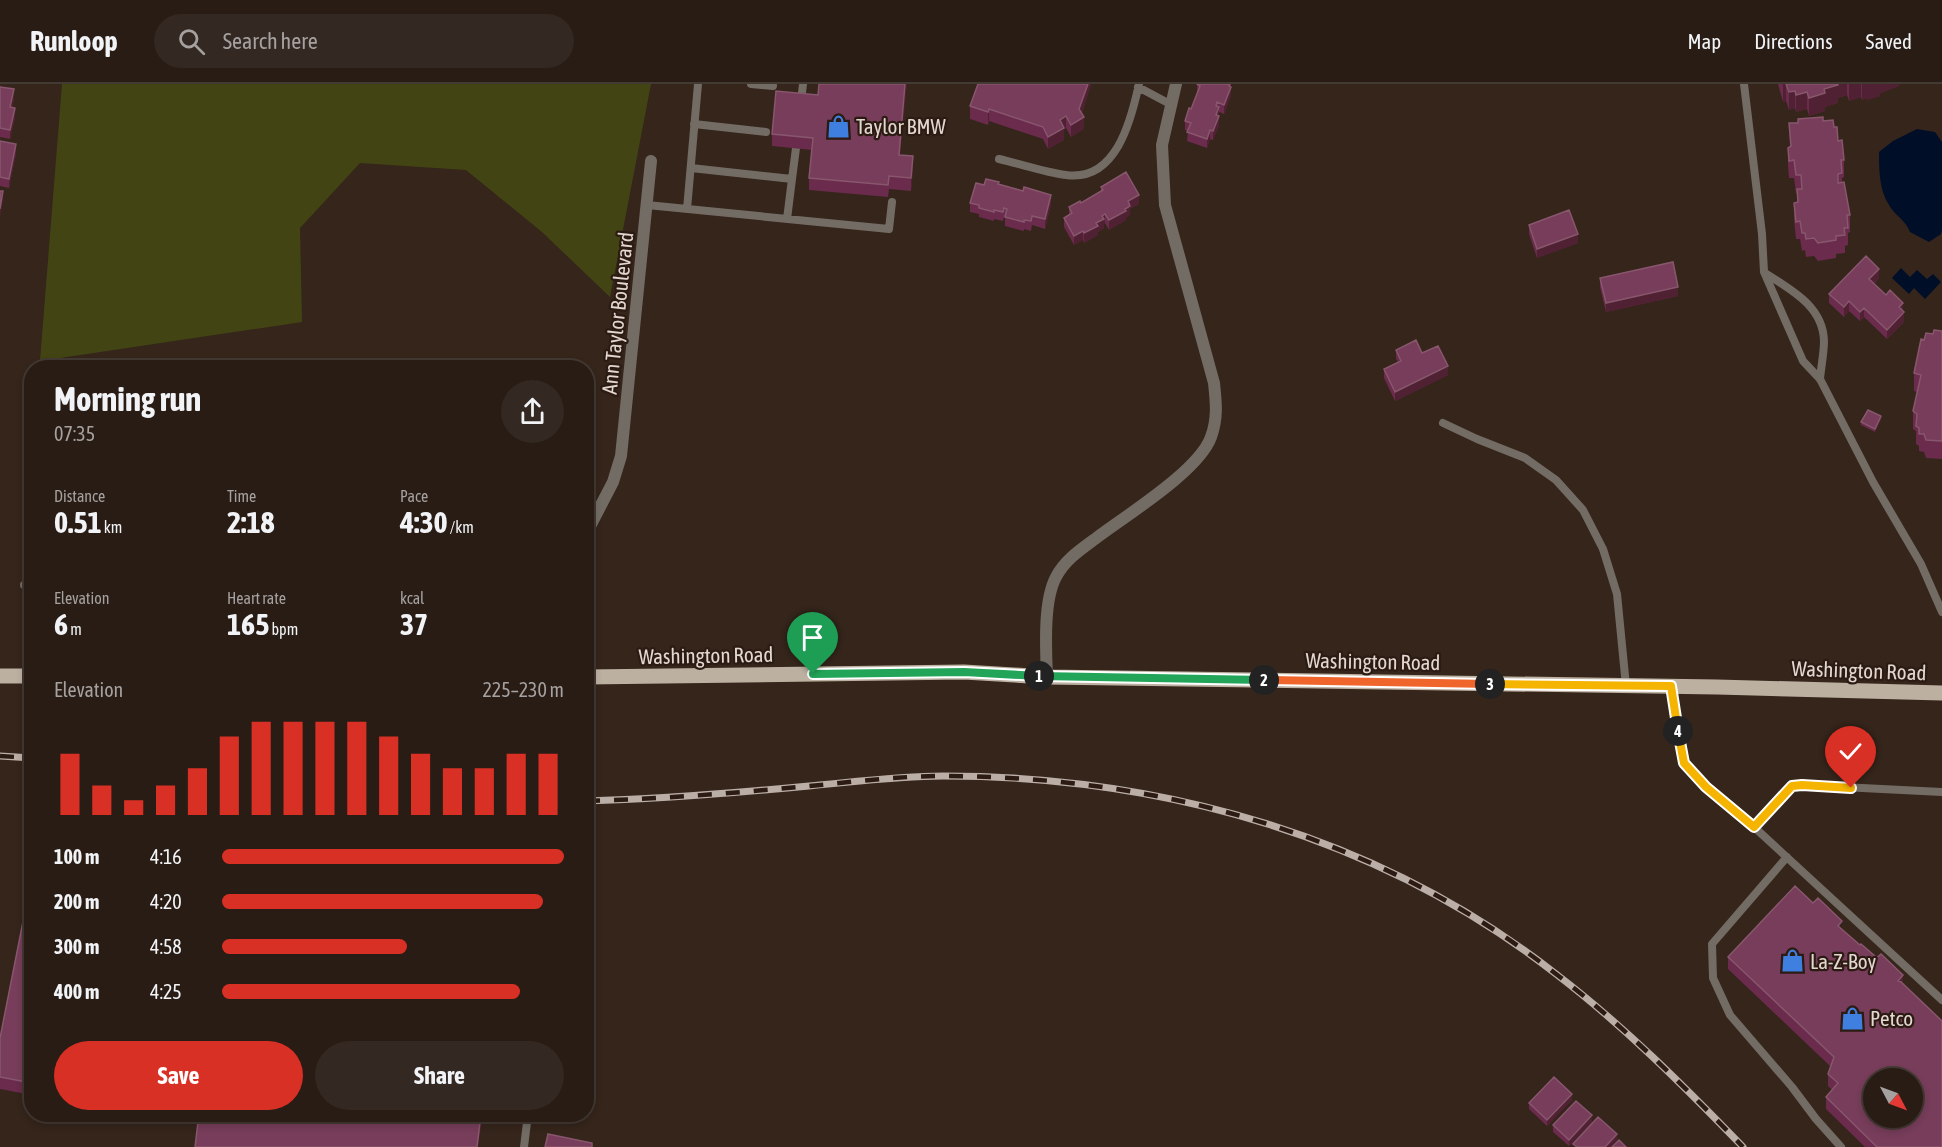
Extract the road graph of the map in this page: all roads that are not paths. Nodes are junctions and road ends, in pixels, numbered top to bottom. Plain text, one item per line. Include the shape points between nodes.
1 (698, 84) edge
2 (752, 84) edge
3 (803, 84) edge
4 (1176, 84) edge
5 (1744, 84) edge
6 (1138, 85) edge
7 (773, 86) dead end
8 (1170, 104) junction
9 (801, 105) edge
10 (694, 124) junction
11 (766, 132) dead end
12 (796, 148) edge
13 (999, 159) dead end
14 (651, 161) dead end
15 (691, 168) junction
16 (792, 179) junction
17 (892, 202) dead end
18 (647, 205) junction
19 (687, 209) junction
20 (787, 219) junction
21 (1764, 272) junction
22 (1820, 379) junction
23 (1443, 423) dead end
24 (594, 519) edge
25 (1942, 612) edge
26 (0, 676) edge
27 (24, 676) edge
28 (594, 677) edge
29 (1047, 677) junction
30 (1626, 686) junction
31 (1671, 686) junction
32 (1942, 693) edge
33 (1942, 792) edge
34 (1754, 827) junction
35 (1787, 857) junction
36 (1942, 1000) edge
37 (527, 1122) edge
38 (524, 1147) edge
39 (1841, 1147) edge

1 - 10 lane
2 - 7 lane
3 - 9 lane
4 - 8 street
5 - 21 lane
6 - 8 lane
6 - 13 lane via 1128,125 1111,160 1088,174 1068,176
8 - 29 street via 1162,145 1165,205 1214,383 1217,411 1211,439 1195,462 1070,558 1055,579 1048,609
10 - 11 lane
10 - 15 lane
12 - 16 lane
14 - 18 street, Ann Taylor Boulevard
15 - 16 lane
15 - 19 lane
16 - 20 lane
17 - 20 lane via 889,229
18 - 19 lane
18 - 24 street, Ann Taylor Boulevard via 621,456
19 - 20 lane
21 - 22 lane via 1803,361
21 - 22 lane via 1807,301 1818,318 1824,340
22 - 25 lane via 1921,564
23 - 30 lane via 1525,458 1556,480 1583,510 1603,549 1617,594
26 - 27 main road
28 - 29 main road, Washington Road via 964,672
29 - 30 main road, Washington Road
30 - 31 main road, Washington Road
31 - 32 main road, Washington Road
31 - 34 lane via 1684,763
33 - 34 lane via 1792,786
34 - 35 lane
35 - 36 lane
35 - 39 lane via 1712,944 1713,978 1730,1015
37 - 38 lane

